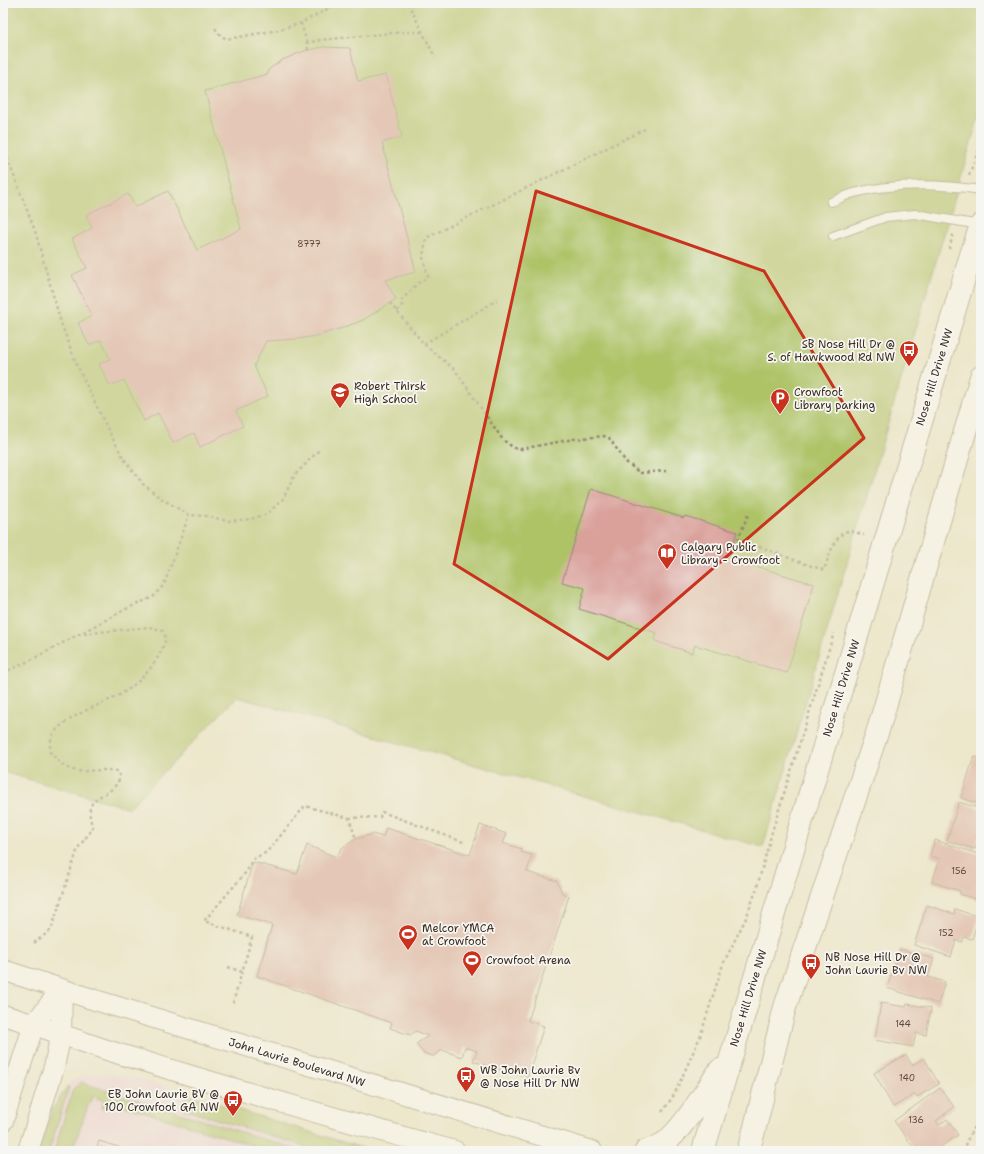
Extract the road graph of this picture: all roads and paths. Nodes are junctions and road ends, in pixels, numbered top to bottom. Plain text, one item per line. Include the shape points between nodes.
1 (339, 3) edge
2 (408, 3) edge
3 (301, 23) junction
4 (215, 28) dead end
5 (423, 32) junction
6 (307, 43) junction
7 (308, 50) dead end
8 (435, 57) dead end
9 (645, 130) dead end
10 (981, 144) edge
11 (3, 147) edge
12 (970, 171) dead end
13 (981, 190) edge
14 (831, 202) dead end
15 (981, 225) edge
16 (833, 236) dead end
17 (952, 236) dead end
18 (948, 251) dead end
19 (497, 300) dead end
20 (390, 303) dead end
21 (397, 311) junction
22 (424, 344) junction
23 (981, 377) edge
24 (320, 449) dead end
25 (666, 471) dead end
26 (189, 515) junction
27 (748, 516) dead end
28 (866, 528) dead end
29 (834, 631) dead end
30 (80, 634) junction
31 (3, 672) edge
32 (349, 818) junction
33 (356, 839) dead end
34 (466, 843) dead end
35 (34, 943) dead end
36 (228, 967) dead end
37 (3, 970) edge
38 (242, 972) junction
39 (62, 989) junction
40 (233, 1003) dead end
41 (3, 1015) edge
42 (34, 1024) junction
43 (61, 1034) junction
44 (732, 1051) junction
45 (3, 1074) edge
46 (13, 1091) junction
47 (981, 1112) edge
48 (661, 1115) dead end
49 (3, 1121) edge
50 (754, 1146) edge
51 (28, 1151) edge
52 (455, 1151) edge
53 (592, 1151) edge
54 (646, 1151) edge
55 (703, 1151) edge
56 (962, 1151) edge

1 - 3 path
2 - 5 path
3 - 4 path via 278,30 227,38 221,36
3 - 6 path
5 - 6 path via 396,32
5 - 8 path
6 - 7 path
9 - 21 path via 426,238 423,257 428,277 418,283 402,300
10 - 12 path
11 - 26 path via 35,232 61,323 76,363 109,432 142,484
13 - 14 lane via 920,184 861,192
15 - 16 lane via 915,214 886,217
15 - 44 main road, Nose Hill Drive NW
17 - 18 path
19 - 22 path
20 - 21 path
21 - 22 path
22 - 25 path via 455,370 503,440 514,448 604,436 609,438 626,462 640,473
23 - 50 main road via 879,727 785,1007
24 - 26 path via 294,476 282,499 267,514 251,519 227,521
26 - 30 path via 164,585 153,597
27 - 28 path via 738,539 824,570 841,534 849,531 864,535
29 - 48 path via 756,891 746,918 723,964 700,1037 674,1095
30 - 31 path via 26,663
30 - 35 path via 149,627 162,630 166,638 157,660 132,686 57,728 50,739 50,752 60,764 78,772 117,771 120,777 118,784 92,802 89,811 93,828 78,848 51,930
32 - 33 path
32 - 34 path via 380,816 382,812
32 - 38 path via 305,806 266,852 251,862 248,871 204,921 252,937
36 - 38 path
37 - 39 street, John Laurie Boulevard NW
38 - 40 path
39 - 42 street
39 - 43 street
39 - 53 street, John Laurie Boulevard NW
41 - 42 street
42 - 43 street
42 - 46 street
43 - 51 street via 54,1067
43 - 52 street via 205,1080
44 - 54 main road via 684,1122 663,1143
44 - 55 main road, Nose Hill Drive NW
45 - 46 street
46 - 49 street
47 - 56 path

